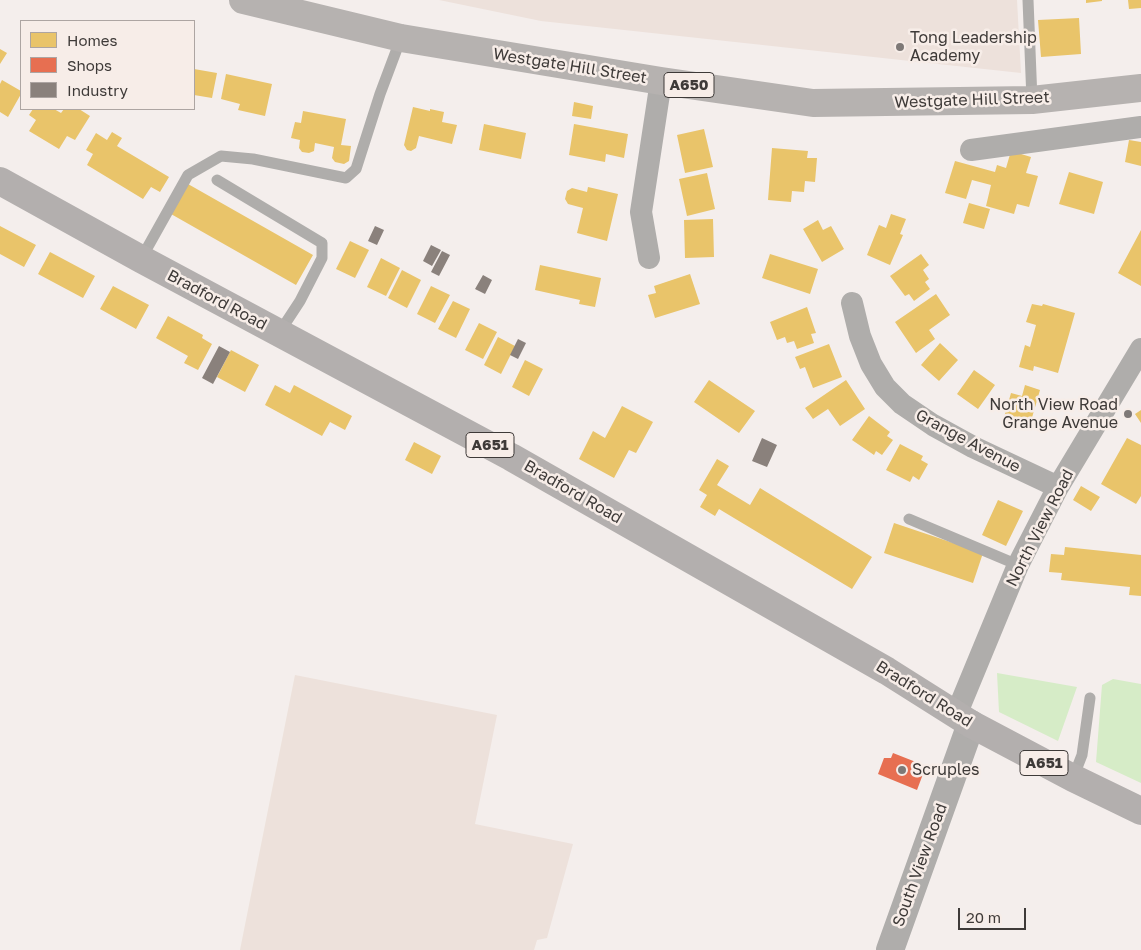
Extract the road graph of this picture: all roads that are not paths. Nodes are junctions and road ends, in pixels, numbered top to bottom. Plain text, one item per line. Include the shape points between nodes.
1 (243, 0) edge
2 (1028, 0) edge
3 (401, 38) junction
4 (661, 81) junction
5 (1141, 88) edge
6 (1032, 100) junction
7 (1141, 127) edge
8 (971, 150) dead end
9 (218, 180) dead end
10 (0, 181) edge
11 (649, 258) dead end
12 (141, 259) junction
13 (852, 303) dead end
14 (279, 333) junction
15 (1141, 349) edge
16 (1058, 487) junction
17 (909, 519) dead end
18 (1018, 565) junction
19 (1090, 698) dead end
20 (963, 720) junction
21 (1073, 778) junction
22 (1141, 811) edge
23 (890, 950) edge

1 - 3 highway, Westgate Hill Street / A650
2 - 6 lane
3 - 4 highway, Westgate Hill Street / A650
3 - 12 lane via 356,169 346,178 253,159 221,156 188,175
4 - 6 highway, Westgate Hill Street / A650 via 813,103
4 - 11 street via 641,212
5 - 6 highway, Westgate Hill Street / A650
7 - 8 street
9 - 14 lane via 322,243 322,258
10 - 12 main road, Bradford Road / A651
12 - 14 main road, Bradford Road / A651
13 - 16 street, Grange Avenue via 871,364 885,387 902,404 973,447
14 - 20 main road, Bradford Road / A651 via 511,456 887,671
15 - 16 street, North View Road
16 - 18 street, North View Road
17 - 18 lane
18 - 20 street, North View Road
19 - 21 lane via 1082,755
20 - 21 main road, Bradford Road / A651
20 - 23 street, South View Road
21 - 22 main road, Bradford Road / A651

